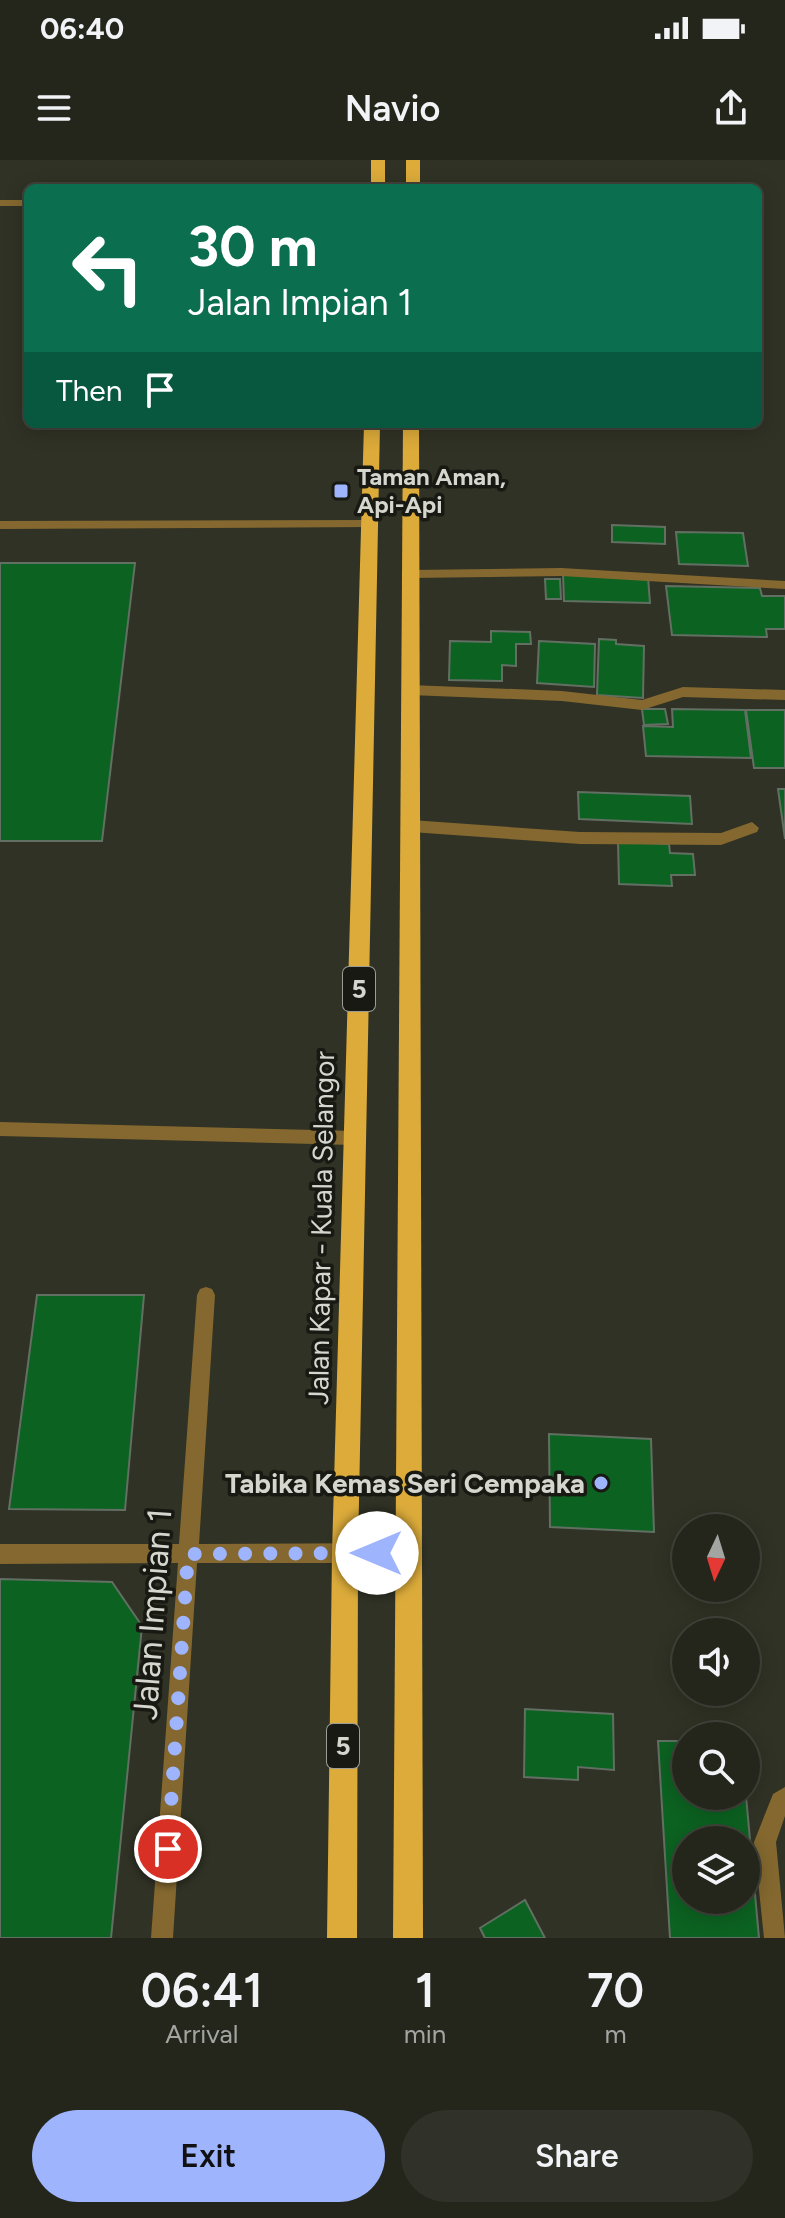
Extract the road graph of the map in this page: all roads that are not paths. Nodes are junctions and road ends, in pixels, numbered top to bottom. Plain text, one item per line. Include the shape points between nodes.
1 (378, 160) edge
2 (413, 160) edge
3 (378, 184) edge
4 (413, 184) edge
5 (0, 203) edge
6 (24, 203) edge
7 (372, 428) edge
8 (411, 428) edge
9 (369, 524) junction
10 (0, 525) edge
11 (411, 574) junction
12 (785, 585) edge
13 (410, 690) junction
14 (785, 695) edge
15 (411, 826) junction
16 (752, 828) dead end
17 (0, 1129) edge
18 (355, 1138) junction
19 (206, 1295) dead end
20 (345, 1553) junction
21 (408, 1553) junction
22 (0, 1554) edge
23 (188, 1554) junction
24 (785, 1797) edge
25 (162, 1938) edge
26 (342, 1938) edge
27 (408, 1938) edge
28 (775, 1938) edge

1 - 3 highway
2 - 4 highway
5 - 6 street
7 - 9 highway, Jalan Kapar - Kuala Selangor / 5
8 - 11 highway, 5
9 - 10 street
9 - 18 highway, Jalan Kapar - Kuala Selangor / 5
11 - 12 street via 561,572
11 - 13 highway, 5
13 - 14 street via 642,705 683,692
13 - 15 highway, 5
15 - 16 street via 580,838 721,839
15 - 21 highway, 5
17 - 18 street
18 - 20 highway, Jalan Kapar - Kuala Selangor / 5
19 - 23 street, Jalan Impian 1
20 - 21 street
20 - 23 street
20 - 26 highway, Jalan Kapar - Kuala Selangor / 5
21 - 27 highway, 5
22 - 23 street
23 - 25 street, Jalan Impian 1
24 - 28 street via 765,1842

